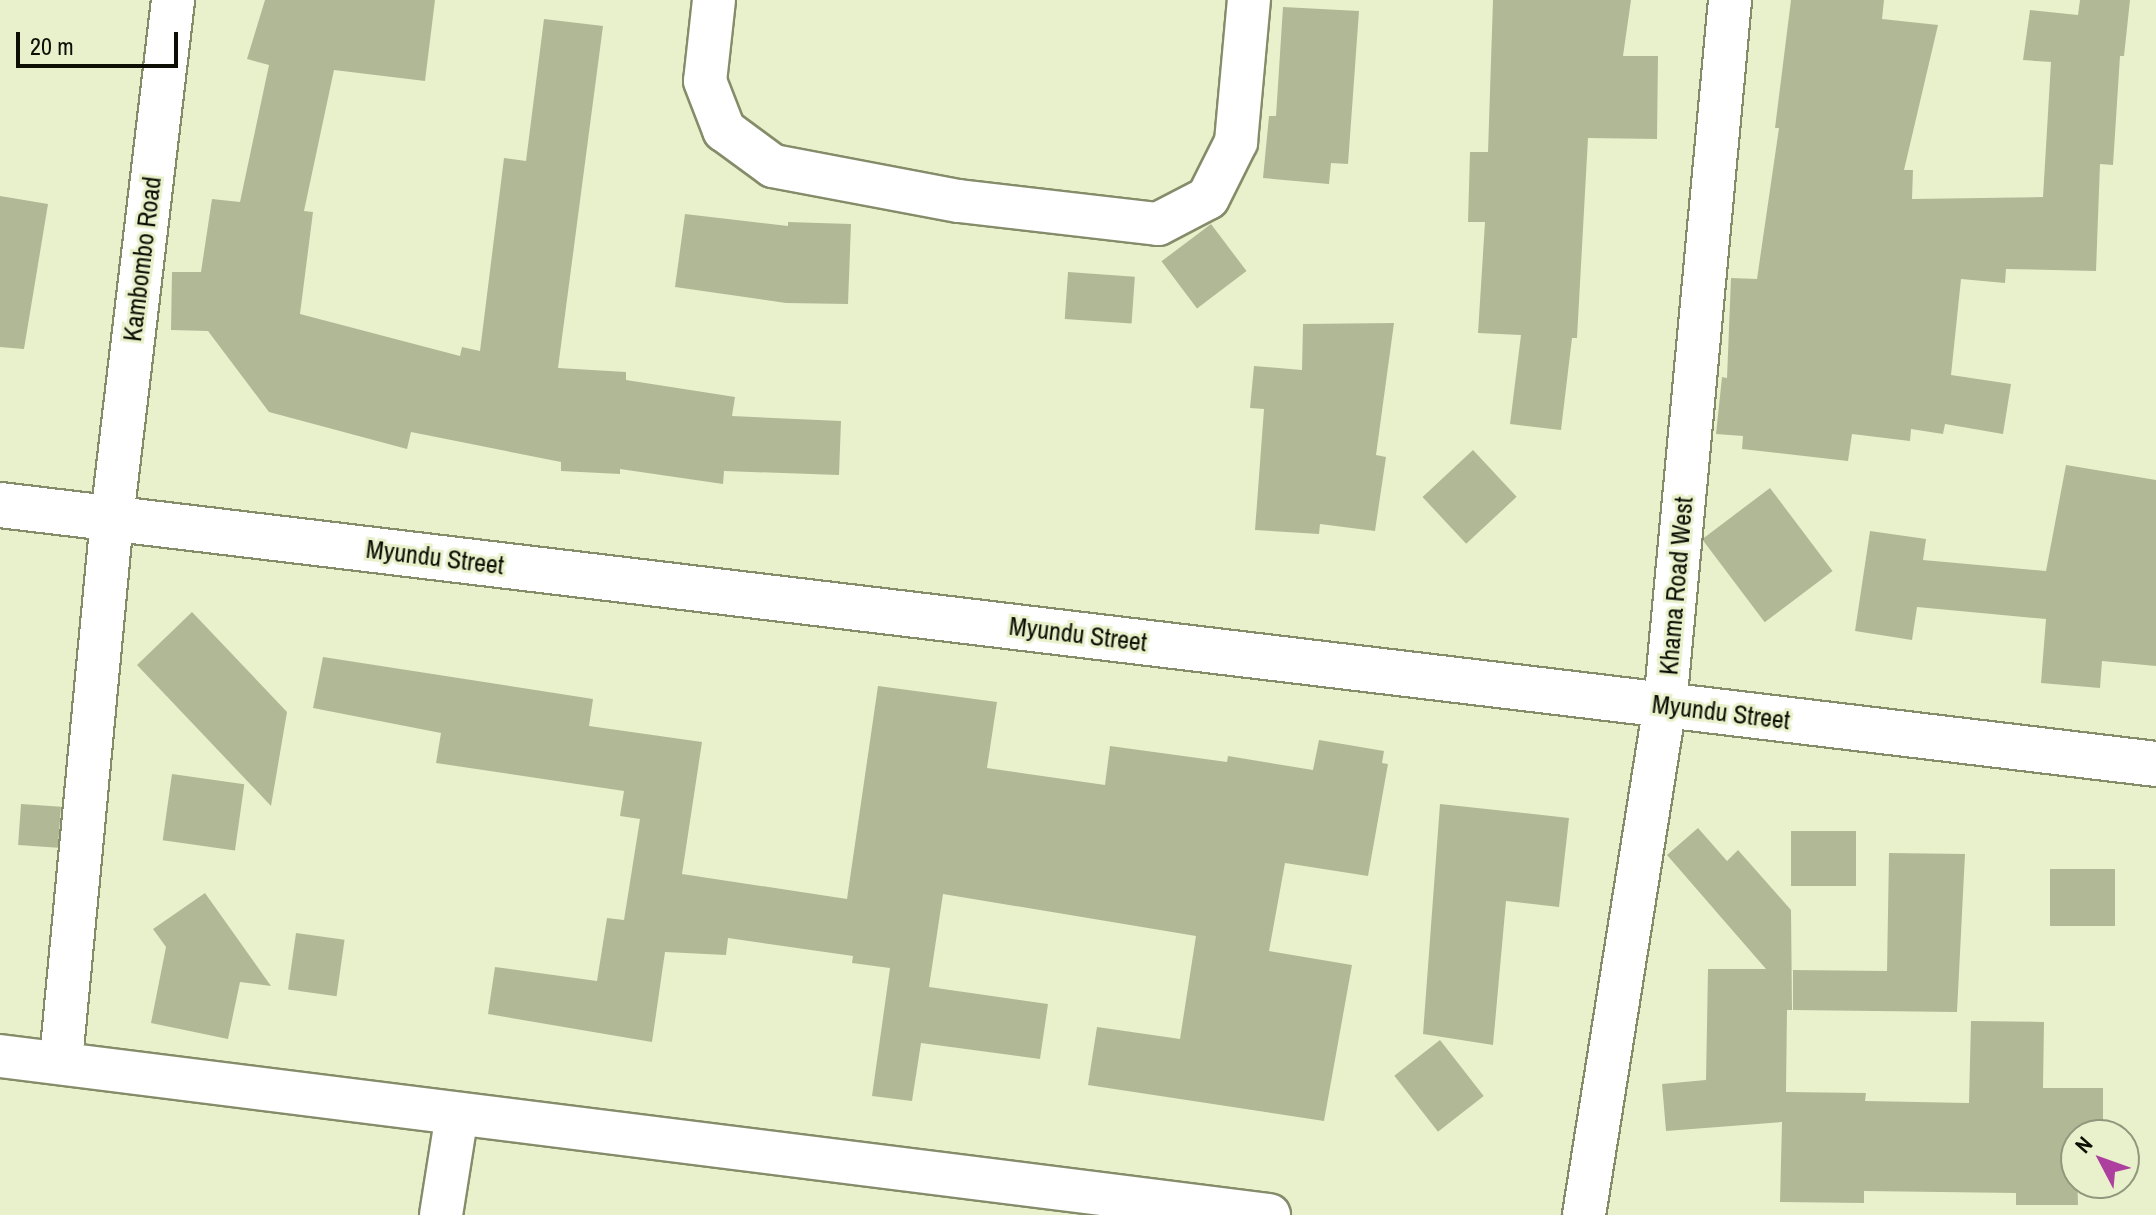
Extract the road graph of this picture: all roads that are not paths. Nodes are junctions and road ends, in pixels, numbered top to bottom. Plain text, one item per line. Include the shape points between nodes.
1 (173, 0) edge
2 (714, 0) edge
3 (1249, 0) edge
4 (1730, 0) edge
5 (0, 505) edge
6 (112, 518) junction
7 (1665, 705) junction
8 (2156, 764) edge
9 (0, 1056) edge
10 (61, 1060) junction
11 (457, 1114) junction
12 (441, 1215) edge
13 (1269, 1215) edge
14 (1584, 1215) edge

1 - 6 street, Kambombo Road
2 - 3 street via 705,81 724,130 773,166 959,201 1158,224 1208,198 1236,142
4 - 7 street, Khama Road West
5 - 6 street, Myundu Street
6 - 7 street, Myundu Street
6 - 10 street, Kambombo Road
7 - 8 street, Myundu Street
7 - 14 street, Khama Road West
9 - 10 street
10 - 11 street
11 - 12 street
11 - 13 street

